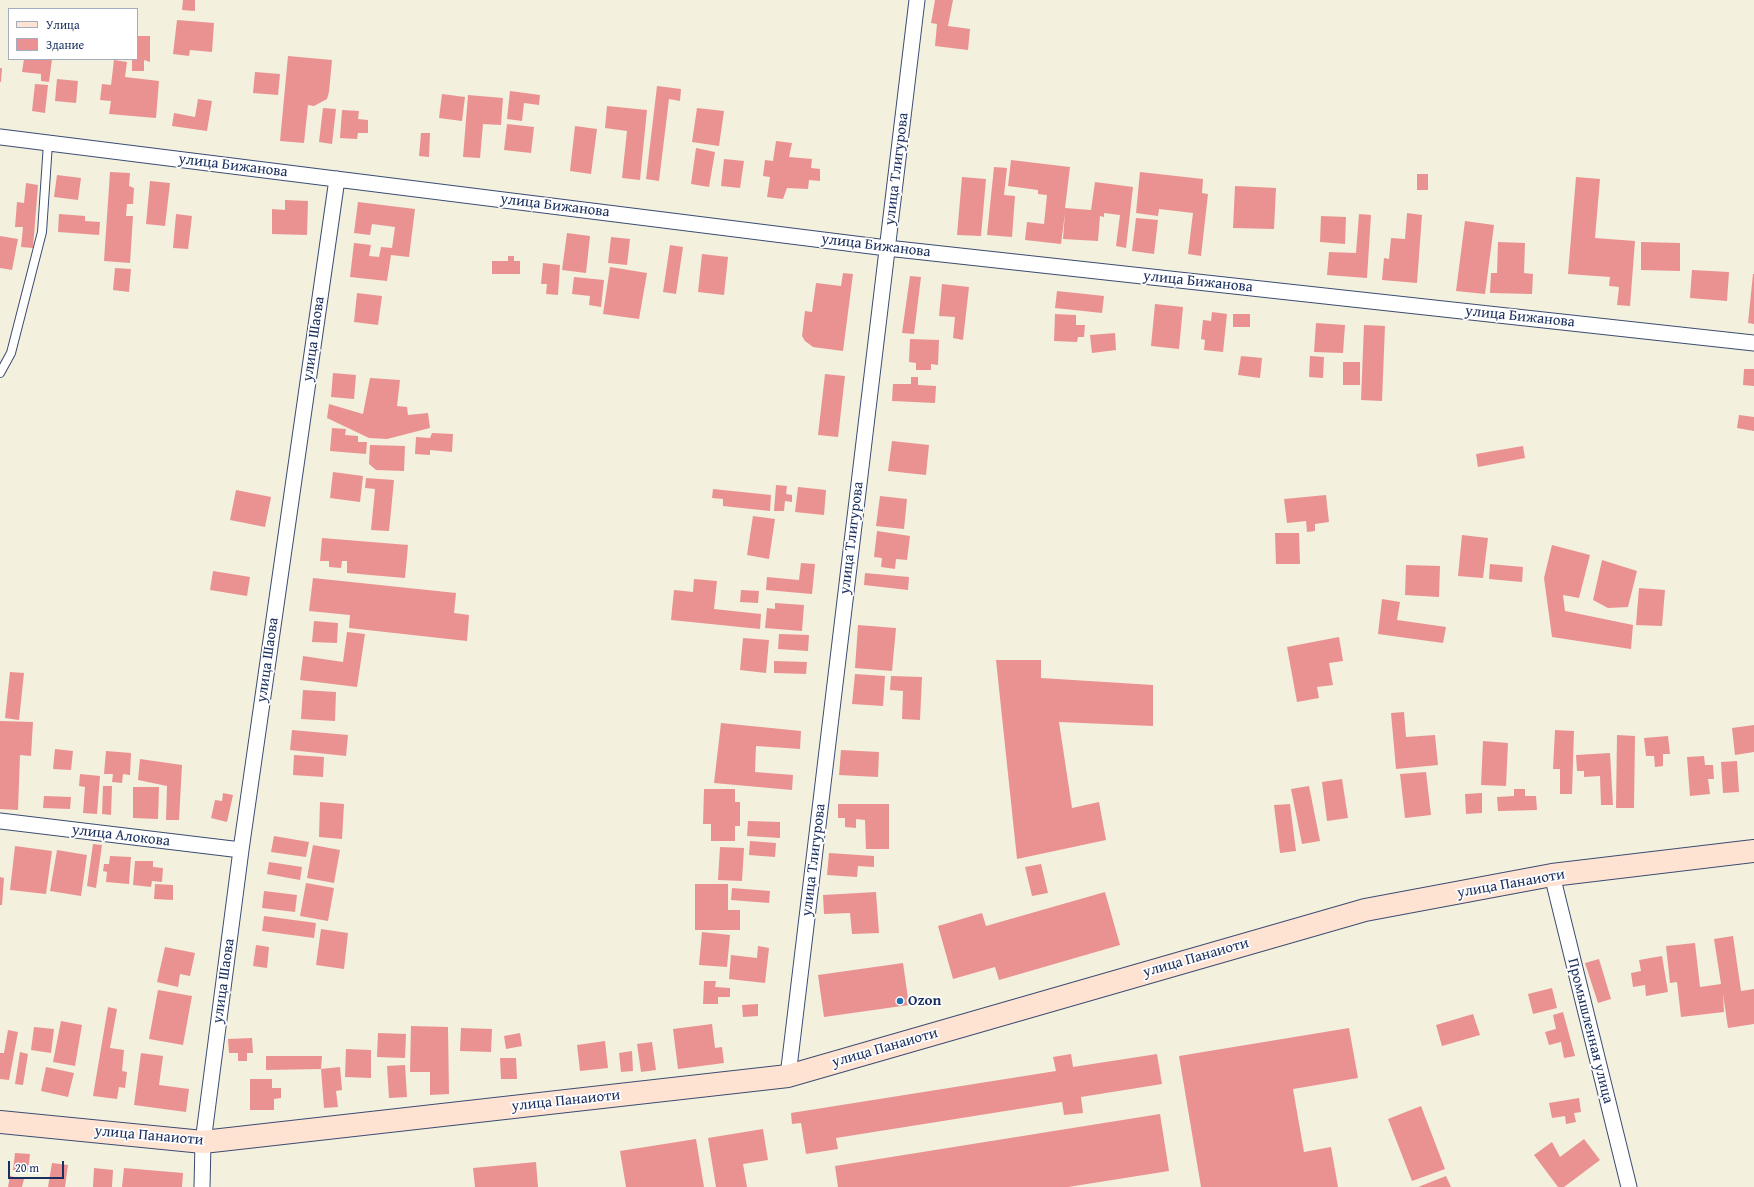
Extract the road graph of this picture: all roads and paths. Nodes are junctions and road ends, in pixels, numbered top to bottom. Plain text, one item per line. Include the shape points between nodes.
1 (917, 0) edge
2 (0, 137) edge
3 (48, 143) junction
4 (337, 179) junction
5 (887, 248) junction
6 (1754, 343) edge
7 (0, 373) edge
8 (0, 821) edge
9 (241, 850) junction
10 (1754, 851) edge
11 (1552, 875) junction
12 (788, 1076) junction
13 (0, 1122) edge
14 (203, 1142) junction
15 (202, 1187) edge
16 (1629, 1187) edge

1 - 5 street, улица Тлигурова
2 - 3 street, улица Бижанова
3 - 4 street, улица Бижанова
3 - 7 lane via 42,232 11,353
4 - 5 street, улица Бижанова
4 - 9 street, улица Шаова
5 - 6 street, улица Бижанова
5 - 12 street, улица Тлигурова
8 - 9 street, улица Алокова
9 - 14 street, улица Шаова
10 - 11 street, улица Панаиоти
11 - 12 street, улица Панаиоти via 1365,910
11 - 16 street, Промышленная улица
12 - 14 street, улица Панаиоти
13 - 14 street, улица Панаиоти
14 - 15 street, улица Шаова

